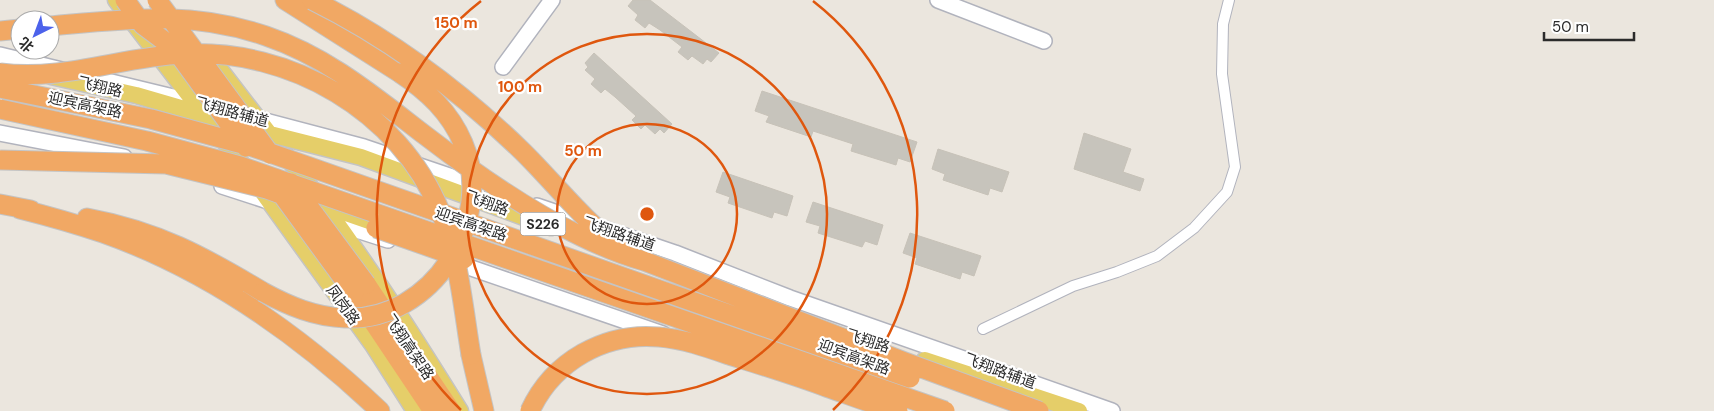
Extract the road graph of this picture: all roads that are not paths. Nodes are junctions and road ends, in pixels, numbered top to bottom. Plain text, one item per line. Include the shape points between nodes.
1 (116, 0) edge
2 (125, 0) edge
3 (138, 0) edge
4 (157, 0) edge
5 (166, 0) edge
6 (285, 0) edge
7 (312, 0) edge
8 (552, 0) edge
9 (938, 0) edge
10 (1229, 0) edge
11 (60, 25) edge
12 (1044, 41) dead end
13 (175, 49) junction
14 (0, 55) edge
15 (0, 64) edge
16 (503, 67) dead end
17 (0, 74) edge
18 (0, 88) edge
19 (198, 108) junction
20 (0, 110) edge
21 (0, 117) edge
22 (257, 119) junction
23 (0, 133) edge
24 (270, 134) junction
25 (0, 160) edge
26 (254, 180) junction
27 (268, 201) junction
28 (0, 204) edge
29 (326, 207) junction
30 (20, 209) junction
31 (338, 224) junction
32 (644, 261) junction
33 (542, 272) junction
34 (360, 289) junction
35 (983, 329) dead end
36 (380, 411) edge
37 (415, 411) edge
38 (433, 411) edge
39 (451, 411) edge
40 (460, 411) edge
41 (484, 411) edge
42 (530, 411) edge
43 (879, 411) edge
44 (898, 411) edge
45 (918, 411) edge
46 (945, 411) edge
47 (1021, 411) edge
48 (1039, 411) edge
49 (1079, 411) edge
50 (1112, 411) edge

1 - 19 main road, 凤岗路
2 - 13 highway, bridge via 143,25
3 - 13 highway, bridge
4 - 34 highway, bridge
5 - 22 main road
6 - 30 highway, bridge via 416,84 445,112 463,144 472,186 465,230 448,265 422,292 389,310 370,315 347,318 323,316 284,303 175,243 116,224
7 - 32 highway, bridge via 386,43 458,94 520,149 609,238
8 - 16 street
9 - 12 street
10 - 35 street via 1222,24 1222,74 1234,167 1227,192 1194,228 1157,256 1073,286
11 - 32 highway, bridge via 157,17 226,26 267,37 307,53 339,71 480,176 542,214 619,254
13 - 34 highway, bridge
14 - 19 street, 飞翔路辅道
15 - 19 main road, 飞翔路 / S226
17 - 41 highway, bridge via 37,76 182,54 228,55 268,62 297,72 325,85 355,105 386,132 408,158 440,210 450,239
18 - 47 highway, 迎宾高架路, bridge via 151,119 250,146 961,396
19 - 22 street, 飞翔路辅道
19 - 24 main road, 飞翔路 / S226
19 - 26 main road, 凤岗路
20 - 33 highway, 迎宾高架路, bridge via 138,138 240,166
21 - 26 main road via 133,146
22 - 24 main road
22 - 50 street, 飞翔路辅道 via 364,147 666,250 790,298
23 - 27 street via 132,159
24 - 29 main road
24 - 49 main road, 飞翔路 / S226 via 361,157 789,315
25 - 33 highway, bridge via 166,164 267,189 464,259
26 - 27 main road, 凤岗路
26 - 29 main road
27 - 31 street
27 - 37 main road, 凤岗路 via 373,345
28 - 30 highway
29 - 31 main road
29 - 45 main road via 775,358
30 - 36 highway via 136,246 223,290 305,347
31 - 40 main road
31 - 43 street via 772,371
32 - 48 highway, bridge
33 - 46 highway, 迎宾高架路, bridge
34 - 38 highway, 飞翔高架路
34 - 39 highway, 飞翔高架路 via 403,337
42 - 44 highway, bridge via 545,386 576,357 610,341 637,336 698,344

